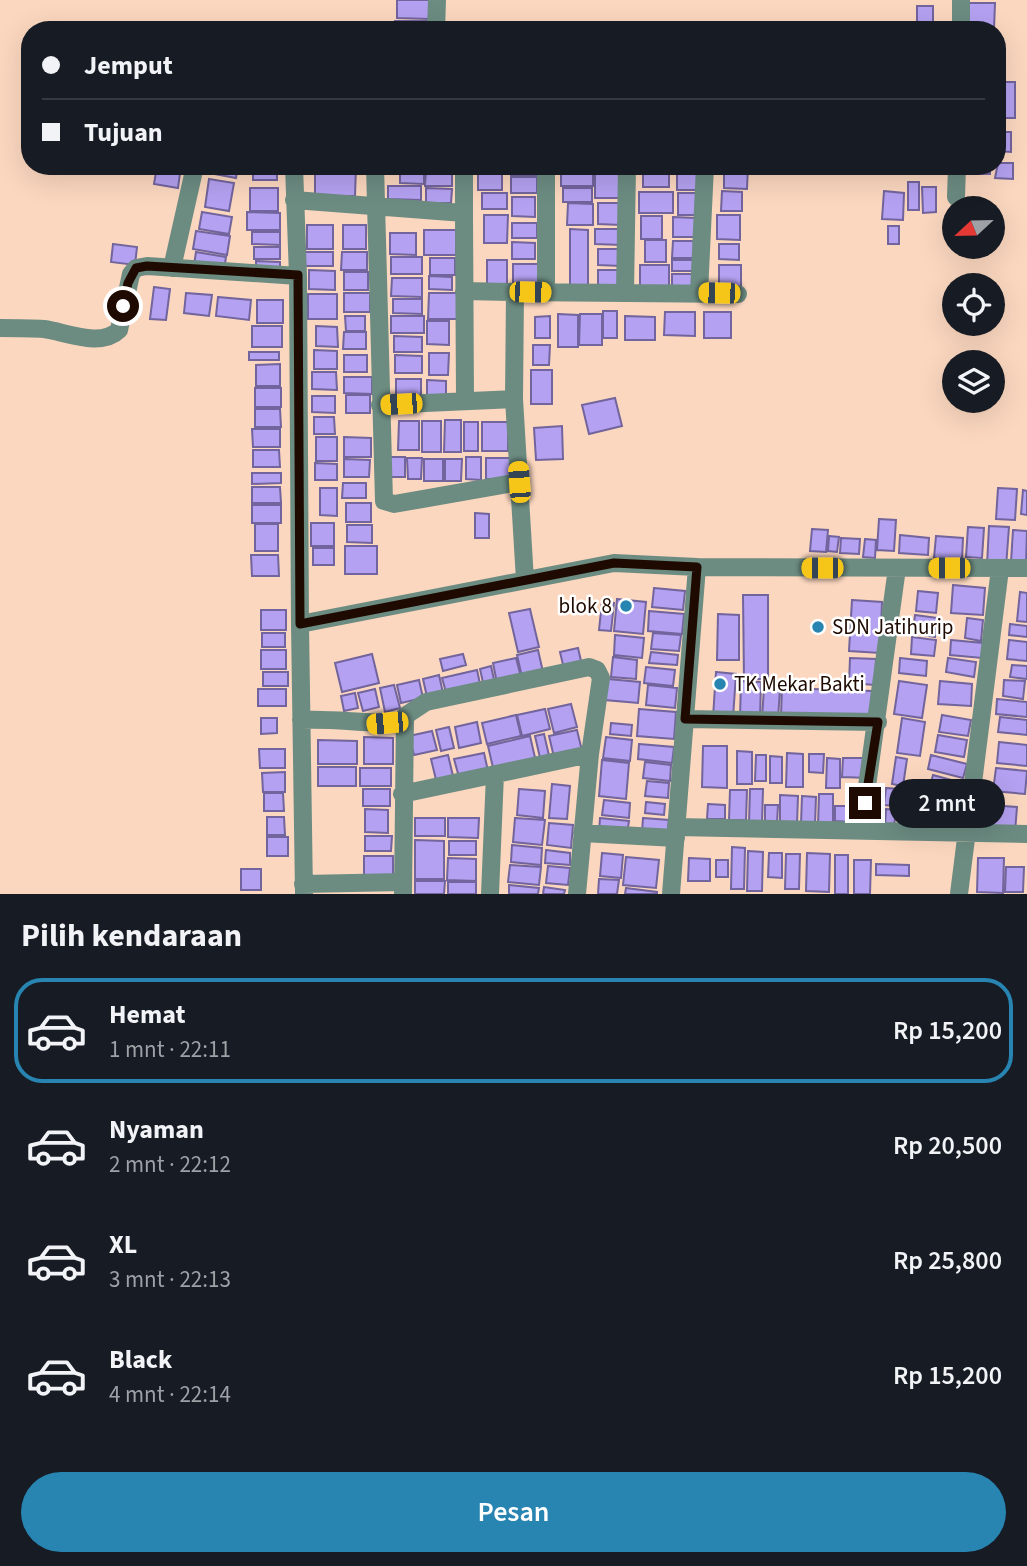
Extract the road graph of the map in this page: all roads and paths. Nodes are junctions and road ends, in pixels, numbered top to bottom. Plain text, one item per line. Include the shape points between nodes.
1 (436, 0) edge
2 (961, 0) edge
3 (436, 21) edge
4 (961, 21) edge
5 (193, 175) edge
6 (294, 175) edge
7 (375, 175) edge
8 (464, 175) edge
9 (546, 175) edge
10 (626, 175) edge
11 (705, 175) edge
12 (957, 175) edge
13 (956, 196) edge
14 (295, 200) junction
15 (376, 204) junction
16 (464, 213) junction
17 (172, 268) junction
18 (298, 275) junction
19 (464, 291) junction
20 (515, 292) junction
21 (546, 292) junction
22 (625, 293) junction
23 (699, 293) junction
24 (738, 293) dead end
25 (0, 328) edge
26 (514, 399) junction
27 (465, 400) junction
28 (380, 405) junction
29 (519, 482) junction
30 (697, 567) junction
31 (897, 568) junction
32 (1027, 568) edge
33 (1000, 569) junction
34 (525, 580) junction
35 (300, 624) junction
36 (685, 719) junction
37 (302, 720) junction
38 (405, 722) junction
39 (878, 722) junction
40 (590, 754) junction
41 (495, 774) junction
42 (402, 794) junction
43 (861, 830) junction
44 (676, 832) junction
45 (582, 833) junction
46 (967, 833) junction
47 (1027, 834) edge
48 (403, 888) edge
49 (304, 889) edge
50 (490, 894) edge
51 (577, 894) edge
52 (671, 894) edge
53 (959, 894) edge

1 - 3 street
2 - 4 street
5 - 17 street
6 - 14 street
7 - 15 street
8 - 16 street
9 - 21 street
10 - 22 street
11 - 23 street
12 - 13 street
14 - 15 street
14 - 18 street
15 - 16 street
15 - 28 street
16 - 19 street
17 - 18 street
17 - 25 street via 136,268 128,283 119,330 105,337
18 - 35 street
19 - 20 street
19 - 27 street
20 - 21 street
20 - 26 street
21 - 22 street
22 - 23 street
23 - 24 street
26 - 27 street
26 - 29 street
27 - 28 street
28 - 29 street via 382,490 388,503
29 - 34 street
30 - 31 street
30 - 34 street via 614,563
30 - 36 street
31 - 33 street
31 - 39 street
32 - 33 street
33 - 46 street
34 - 35 street
35 - 37 street
36 - 39 street
36 - 44 street
37 - 38 street via 346,719 372,725
37 - 49 street
38 - 40 street via 412,708 426,702 589,667 601,678
38 - 42 street
39 - 43 street
40 - 41 street
40 - 45 street
41 - 42 street
41 - 50 street
42 - 48 street
43 - 44 street
43 - 46 street
44 - 45 street
44 - 52 street
45 - 51 street
46 - 47 street
46 - 53 street
48 - 49 street

